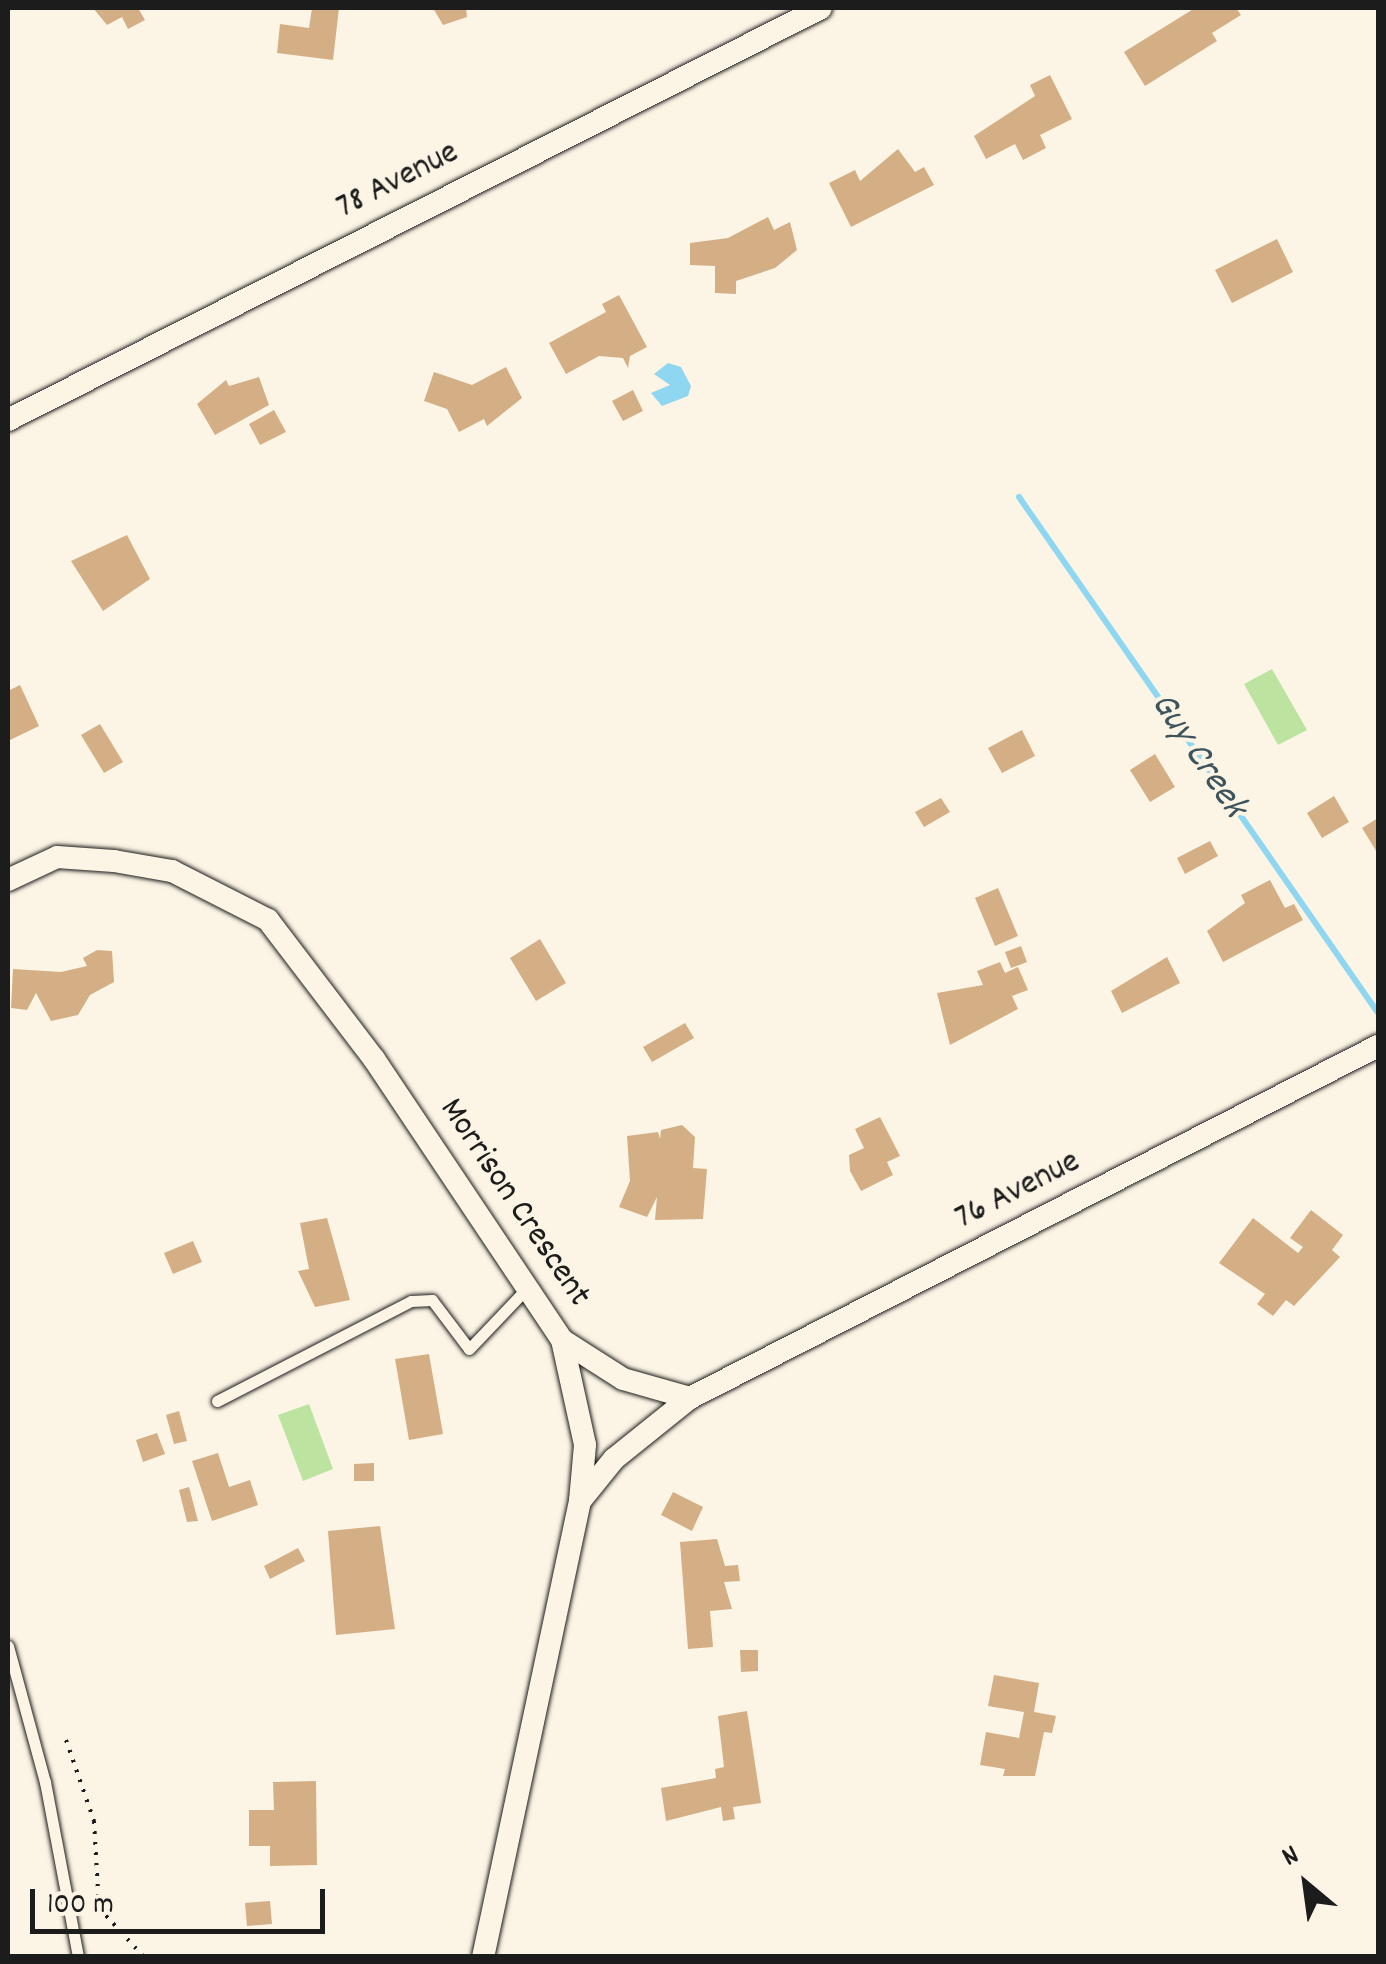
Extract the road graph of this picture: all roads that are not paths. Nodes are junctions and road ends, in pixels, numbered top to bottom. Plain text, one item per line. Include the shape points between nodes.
1 (822, 8) edge
2 (8, 420) edge
3 (8, 880) edge
4 (1378, 1046) edge
5 (531, 1285) junction
6 (562, 1340) junction
7 (690, 1398) junction
8 (217, 1401) dead end
9 (580, 1501) junction
10 (8, 1646) edge
11 (78, 1956) edge
12 (482, 1956) edge

1 - 2 street, 78 Avenue
3 - 5 street, Morrison Crescent via 56,857 114,861 172,872 268,920
4 - 7 street, 76 Avenue
5 - 6 street, Morrison Crescent
5 - 8 lane via 469,1349 432,1300 410,1301
6 - 7 street via 622,1379
6 - 9 street, Morrison Crescent via 585,1445
7 - 9 street, 76 Avenue via 614,1459
9 - 12 street, Morrison Crescent
10 - 11 lane via 45,1782

